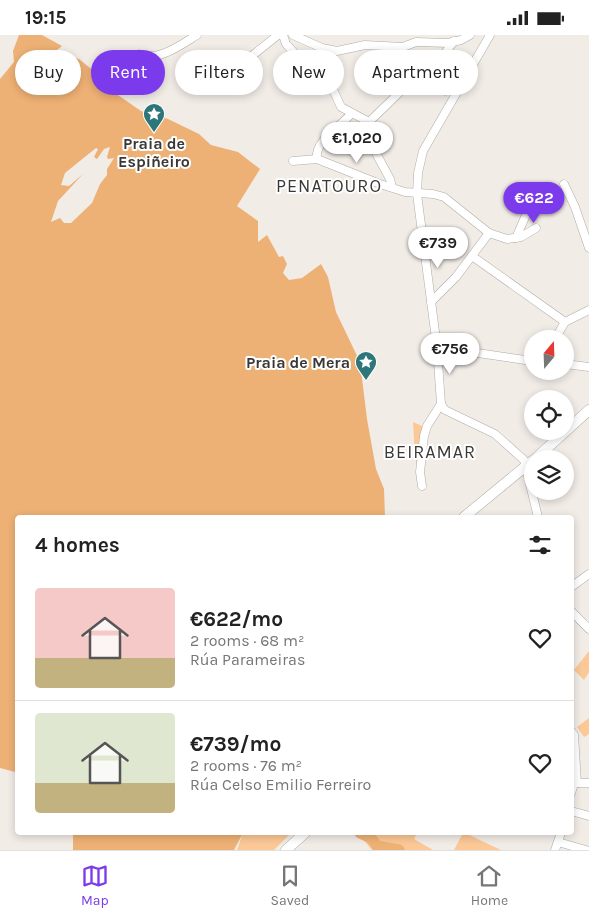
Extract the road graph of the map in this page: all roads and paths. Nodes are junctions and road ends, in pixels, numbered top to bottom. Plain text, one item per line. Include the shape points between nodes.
1 (197, 35) edge
2 (278, 35) edge
3 (283, 35) edge
4 (293, 35) edge
5 (470, 35) edge
6 (487, 36) edge
7 (454, 41) junction
8 (259, 50) edge
9 (448, 50) edge
10 (165, 52) edge
11 (397, 95) edge
12 (351, 114) junction
13 (369, 122) junction
14 (317, 159) junction
15 (293, 161) dead end
16 (564, 184) dead end
17 (392, 187) junction
18 (418, 193) junction
19 (532, 201) dead end
20 (536, 228) dead end
21 (489, 233) junction
22 (516, 238) junction
23 (589, 249) edge
24 (472, 256) junction
25 (431, 302) junction
26 (589, 310) edge
27 (565, 322) junction
28 (561, 330) edge
29 (437, 347) junction
30 (524, 360) edge
31 (574, 365) edge
32 (589, 367) edge
33 (441, 404) junction
34 (589, 410) edge
35 (544, 450) edge
36 (524, 459) edge
37 (524, 468) edge
38 (422, 486) dead end
39 (536, 500) edge
40 (466, 515) edge
41 (538, 515) edge
42 (589, 574) edge
43 (574, 585) edge
44 (574, 614) edge
45 (589, 629) edge
46 (574, 735) edge
47 (574, 783) edge
48 (589, 783) edge
49 (574, 812) edge
50 (589, 817) edge
51 (303, 835) edge
52 (557, 846) edge
53 (286, 850) edge
54 (586, 850) edge

1 - 10 street
2 - 8 street
3 - 12 street via 286,44 301,60 326,78 341,107
4 - 7 street via 337,51 365,45 403,47 416,42
5 - 7 street
6 - 18 street via 423,151
7 - 9 street
11 - 13 street
12 - 13 street
12 - 14 street via 321,143
13 - 17 street via 377,155
14 - 15 street
14 - 17 street
16 - 23 street
17 - 18 street
18 - 21 street via 444,197
18 - 25 street
19 - 22 street
20 - 22 street
21 - 22 street via 507,239
21 - 24 street
24 - 25 street
24 - 27 street
25 - 29 street
26 - 27 street
27 - 28 street
29 - 30 street
29 - 33 street
31 - 32 street
33 - 36 street via 445,410 495,434
33 - 38 street via 427,425 424,437
34 - 35 main road
37 - 40 main road
39 - 41 street
42 - 43 street
44 - 45 street
46 - 47 street
47 - 48 street
49 - 50 street
51 - 53 main road
52 - 54 street

